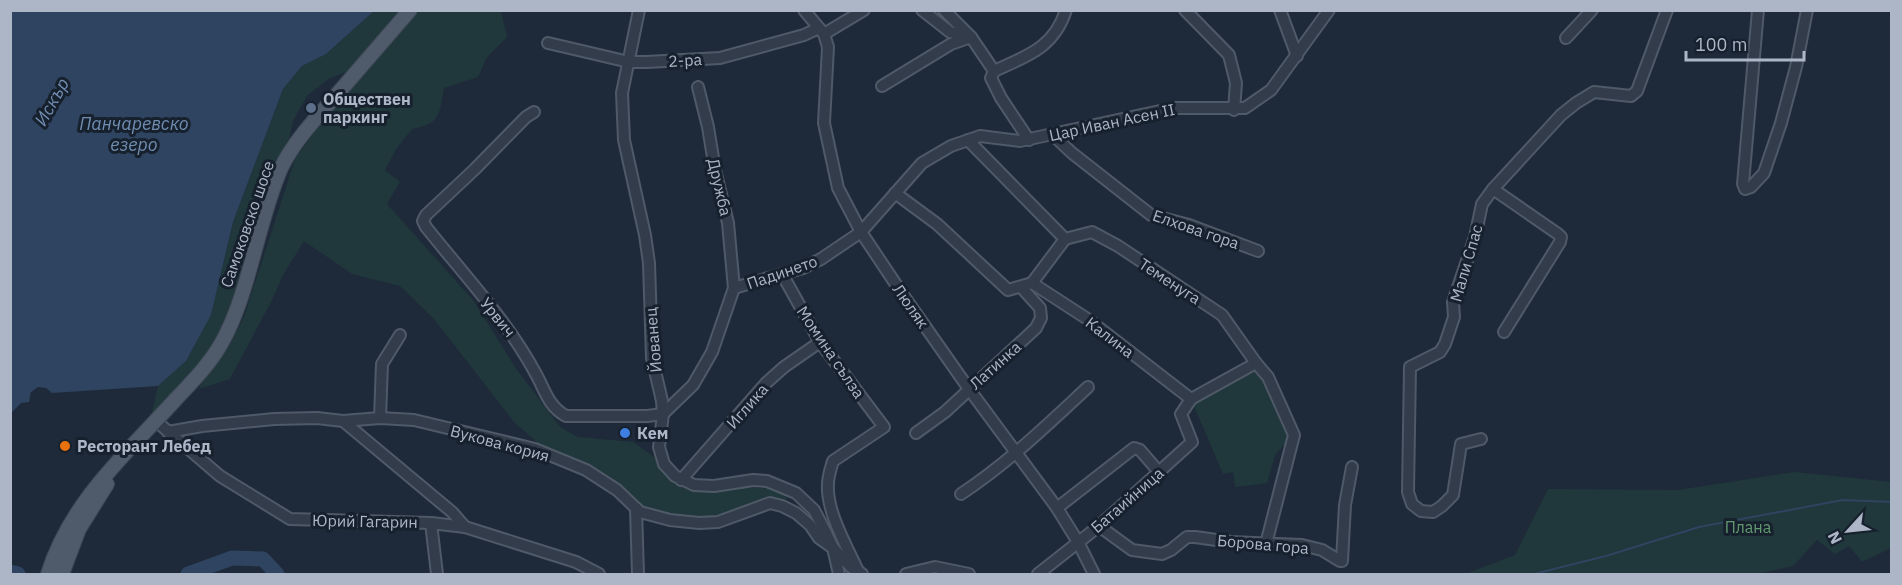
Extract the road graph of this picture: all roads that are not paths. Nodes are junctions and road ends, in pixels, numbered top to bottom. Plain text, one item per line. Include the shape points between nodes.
1 (410, 10) edge
2 (639, 10) edge
3 (804, 10) edge
4 (864, 10) edge
5 (922, 10) edge
6 (944, 10) edge
7 (1066, 10) edge
8 (1185, 10) edge
9 (1280, 10) edge
10 (1329, 10) edge
11 (1592, 10) edge
12 (1667, 10) edge
13 (1758, 10) edge
14 (1807, 10) edge
15 (821, 31) junction
16 (971, 37) junction
17 (1566, 38) dead end
18 (548, 43) dead end
19 (1297, 56) junction
20 (629, 62) junction
21 (994, 71) junction
22 (882, 86) dead end
23 (698, 87) dead end
24 (1234, 110) junction
25 (534, 112) dead end
26 (1052, 134) junction
27 (968, 140) junction
28 (1029, 140) junction
29 (1493, 189) junction
30 (895, 193) junction
31 (861, 232) junction
32 (1065, 239) junction
33 (1258, 250) dead end
34 (782, 274) junction
35 (1032, 283) junction
36 (734, 288) junction
37 (1021, 288) junction
38 (1504, 332) dead end
39 (400, 336) dead end
40 (820, 342) junction
41 (1256, 363) junction
42 (1088, 387) dead end
43 (969, 389) junction
44 (1191, 399) junction
45 (663, 414) junction
46 (380, 418) junction
47 (156, 421) junction
48 (343, 421) junction
49 (168, 432) junction
50 (916, 433) dead end
51 (1481, 439) dead end
52 (1018, 453) junction
53 (125, 454) junction
54 (1352, 467) dead end
55 (1159, 471) junction
56 (681, 480) junction
57 (961, 494) dead end
58 (636, 508) junction
59 (1058, 508) junction
60 (431, 523) junction
61 (1099, 526) junction
62 (465, 527) junction
63 (1078, 542) junction
64 (1266, 544) junction
65 (833, 548) junction
66 (50, 570) edge
67 (62, 574) edge
68 (437, 574) edge
69 (599, 574) edge
70 (638, 574) edge
71 (839, 574) edge
72 (861, 574) edge
73 (906, 574) edge
74 (969, 574) edge
75 (1038, 574) edge
76 (1094, 574) edge

1 - 47 main road, Самоковско шосе via 292,150 282,168 221,345
2 - 20 street, Йованец
3 - 15 street
4 - 15 street, 2-ра
5 - 16 street via 950,32
6 - 16 street
7 - 21 street via 1060,27 1048,42
8 - 24 street via 1229,55 1236,82
9 - 19 street
10 - 19 street, Цар Иван Асен II
11 - 17 street
12 - 29 street, Мали Спас via 1637,91 1631,96 1594,92 1576,103
13 - 14 street via 1745,189 1764,172 1782,123
15 - 20 street, 2-ра via 720,58
15 - 31 street, Люляк via 828,47 824,123 838,188
16 - 21 street
16 - 22 street via 951,44
18 - 20 street, 2-ра
19 - 24 street, Цар Иван Асен II via 1271,90 1245,108
20 - 45 street, Йованец via 622,93 624,140 645,235 652,358
21 - 28 street via 991,78 1001,98
23 - 36 street, Дружба via 728,223
24 - 26 street, Цар Иван Асен II via 1174,108
25 - 45 street, Урвич via 423,221 516,338 545,396 559,412 566,416
26 - 28 street, Цар Иван Асен II
26 - 33 street, Елхова гора via 1151,215
27 - 28 street, Падинето via 980,136
27 - 30 street, Падинето via 922,163
27 - 32 street
29 - 38 street via 1561,237
29 - 51 street, Мали Спас via 1482,204 1445,344 1440,352 1410,367 1408,492 1412,504 1421,511 1433,512 1442,506 1453,495 1461,444
30 - 31 street, Падинето
30 - 37 street via 937,224 1008,290
31 - 34 street, Падинето via 821,260
31 - 43 street, Люляк
32 - 35 street
32 - 41 street, Теменуга via 1092,232 1118,246 1222,315
34 - 36 street, Падинето
34 - 40 street, Момина сълза
35 - 37 street
35 - 44 street, Калина
36 - 45 street, Падинето via 703,369 693,386
37 - 43 street, Латинка via 1040,308 1036,328
39 - 46 street via 382,364
40 - 56 street, Иглика via 766,383
40 - 72 street, Момина сълза via 884,427 833,461 828,483 831,509
41 - 44 street
41 - 64 street, Теменуга via 1268,377 1294,435
42 - 52 street
43 - 50 street, Латинка
43 - 52 street, Люляк
44 - 55 street, Батаийница via 1181,414 1192,442
45 - 56 street, Йованец via 660,447 664,464
46 - 48 street, Вукова кория
46 - 58 street, Вукова кория via 414,420 535,449 586,470
47 - 49 street, Юрий Гагарин
47 - 53 main road, Самоковско шосе
48 - 49 street, Вукова кория via 274,419
48 - 62 street
49 - 60 street, Юрий Гагарин via 220,476 290,519
52 - 57 street
52 - 59 street, Люляк
53 - 66 main road, Самоковско шосе via 85,499
53 - 67 main road, Самоковско шосе via 79,529
54 - 64 street, Борова гора via 1342,561 1302,545
55 - 59 street via 1134,448
55 - 61 street, Батаийница
56 - 65 street via 714,486 766,481 796,493 814,510
58 - 65 street, Вукова кория via 670,520 699,523 718,522 770,503 796,513
58 - 70 street
59 - 63 street, Люляк
60 - 62 street, Юрий Гагарин
60 - 68 street
61 - 63 street, Батаийница
61 - 64 street, Борова гора via 1132,550 1162,554 1187,537
62 - 69 street, Юрий Гагарин via 576,561
63 - 75 street, Батаийница
63 - 76 street, Люляк
65 - 71 street
65 - 72 street
73 - 74 street via 935,567

